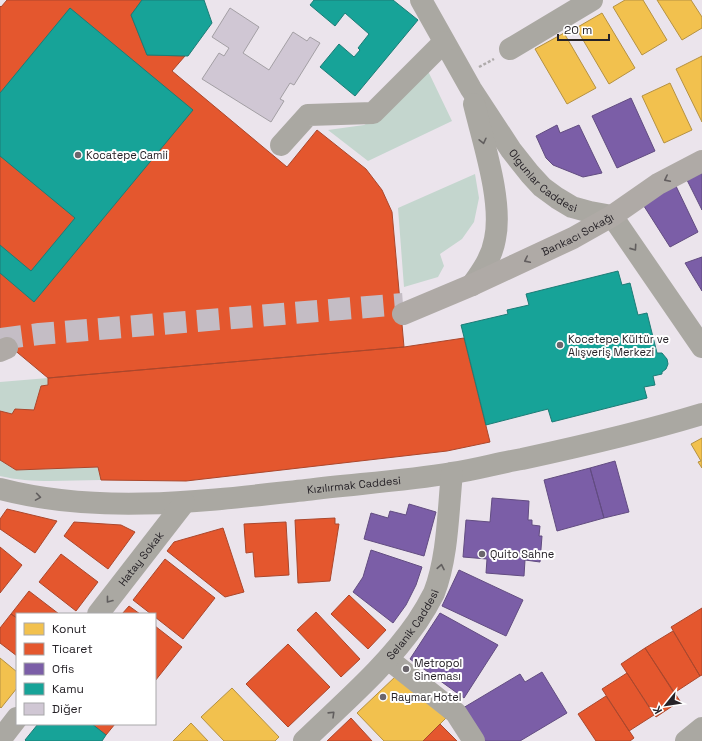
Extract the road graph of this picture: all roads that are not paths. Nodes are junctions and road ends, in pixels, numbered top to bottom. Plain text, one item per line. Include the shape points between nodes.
1 (421, 0) edge
2 (592, 0) edge
3 (444, 42) junction
4 (510, 49) road end
5 (467, 83) junction
6 (281, 145) dead end
7 (702, 162) edge
8 (612, 216) junction
9 (472, 285) junction
10 (403, 309) tunnel mouth
11 (702, 347) edge
12 (702, 414) edge
13 (452, 473) junction
14 (0, 489) edge
15 (184, 503) junction
16 (99, 613) edge
17 (388, 659) junction
18 (16, 719) edge
19 (702, 728) edge
20 (0, 740) edge
21 (304, 741) edge
22 (474, 741) edge
23 (686, 741) edge

1 - 3 street, Olgunlar Caddesi
2 - 4 street
3 - 5 street, Olgunlar Caddesi
3 - 6 street via 373,113 308,115
5 - 8 street, Olgunlar Caddesi via 511,150 542,187 572,207
5 -> 9 street, Olgunlar Caddesi via 492,178 497,224 490,255
7 -> 8 main road, Bankacı Sokağı via 658,184
8 -> 9 main road, Bankacı Sokağı via 573,238
8 -> 11 street
9 - 10 main road, Bankacı Sokağı
12 - 13 street, Kızılırmak Caddesi via 561,450
13 - 15 street, Kızılırmak Caddesi
17 -> 13 street, Selanik Caddesi via 425,610 439,577 445,546
14 -> 15 street, Kızılırmak Caddesi via 67,501
15 -> 16 street, Hatay Sokak
21 -> 17 street, Selanik Caddesi
17 - 22 street via 456,713
18 - 20 street
19 - 23 street

